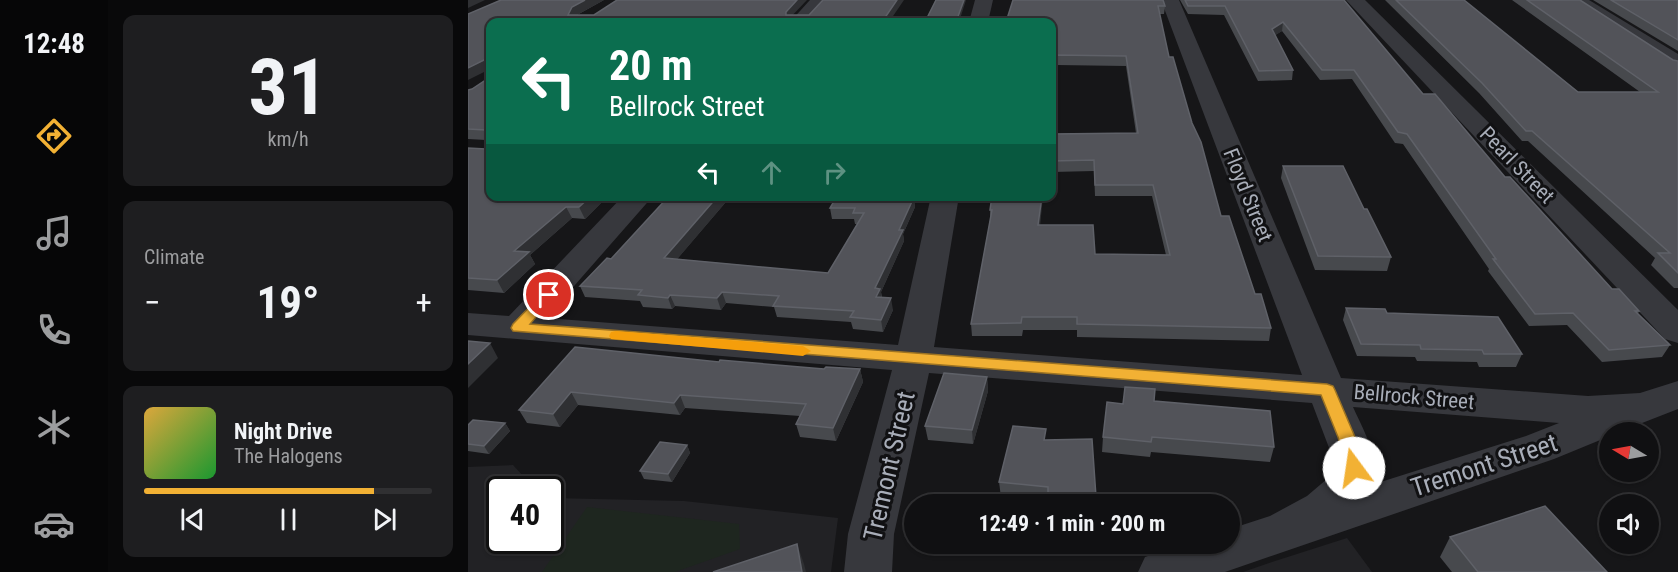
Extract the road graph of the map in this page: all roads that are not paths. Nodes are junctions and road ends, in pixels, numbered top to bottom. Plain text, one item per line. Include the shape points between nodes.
1 (820, 0) edge
2 (984, 0) edge
3 (1170, 0) edge
4 (1355, 0) edge
5 (1576, 0) edge
6 (803, 18) edge
7 (981, 18) edge
8 (1678, 63) edge
9 (634, 201) edge
10 (944, 201) edge
11 (468, 324) edge
12 (518, 328) junction
13 (1678, 331) edge
14 (913, 360) junction
15 (1327, 390) junction
16 (1660, 401) edge
17 (1287, 529) junction
18 (868, 572) edge
19 (1162, 572) edge

1 - 6 street
2 - 7 street
3 - 15 street, Floyd Street
4 - 13 street, Pearl Street
5 - 8 street
9 - 12 street
10 - 14 street, Tremont Street
11 - 12 street, Bellrock Street
12 - 14 street, Bellrock Street
14 - 15 street, Bellrock Street
14 - 18 street, Tremont Street via 871,534
15 - 16 street, Bellrock Street via 1588,411
15 - 17 street, Tremont Street via 1350,445 1354,468 1335,499
16 - 17 street, Tremont Street via 1539,448
17 - 19 street, Tremont Street

